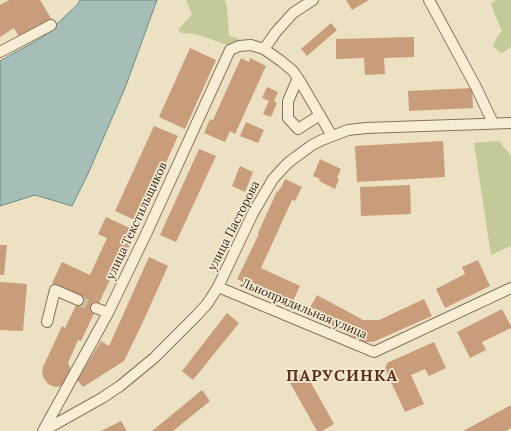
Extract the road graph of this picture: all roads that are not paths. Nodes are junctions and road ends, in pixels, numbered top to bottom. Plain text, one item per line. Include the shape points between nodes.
1 (313, 0) edge
2 (429, 0) edge
3 (51, 25) dead end
4 (264, 49) junction
5 (0, 52) edge
6 (298, 78) junction
7 (320, 115) junction
8 (511, 122) edge
9 (493, 123) junction
10 (332, 136) junction
11 (218, 287) junction
12 (511, 288) edge
13 (78, 300) tunnel mouth
14 (96, 308) tunnel mouth
15 (108, 313) junction
16 (48, 322) dead end
17 (43, 431) edge

1 - 4 street via 293,13
2 - 9 street
3 - 5 street
4 - 6 street via 293,71
4 - 15 street, улица Текстильщиков via 251,45 230,50
6 - 7 street
6 - 7 street via 288,101 288,118 298,129
7 - 10 street
8 - 9 street, улица Пасторова
9 - 10 street, улица Пасторова via 366,128 348,130
10 - 11 street, улица Пасторова via 301,153 273,179 253,213
11 - 12 street, Льнопрядильная улица via 374,352
11 - 17 street, улица Пасторова via 196,316 135,374 102,398
13 - 16 street via 55,290
14 - 15 street
15 - 17 street, улица Текстильщиков

